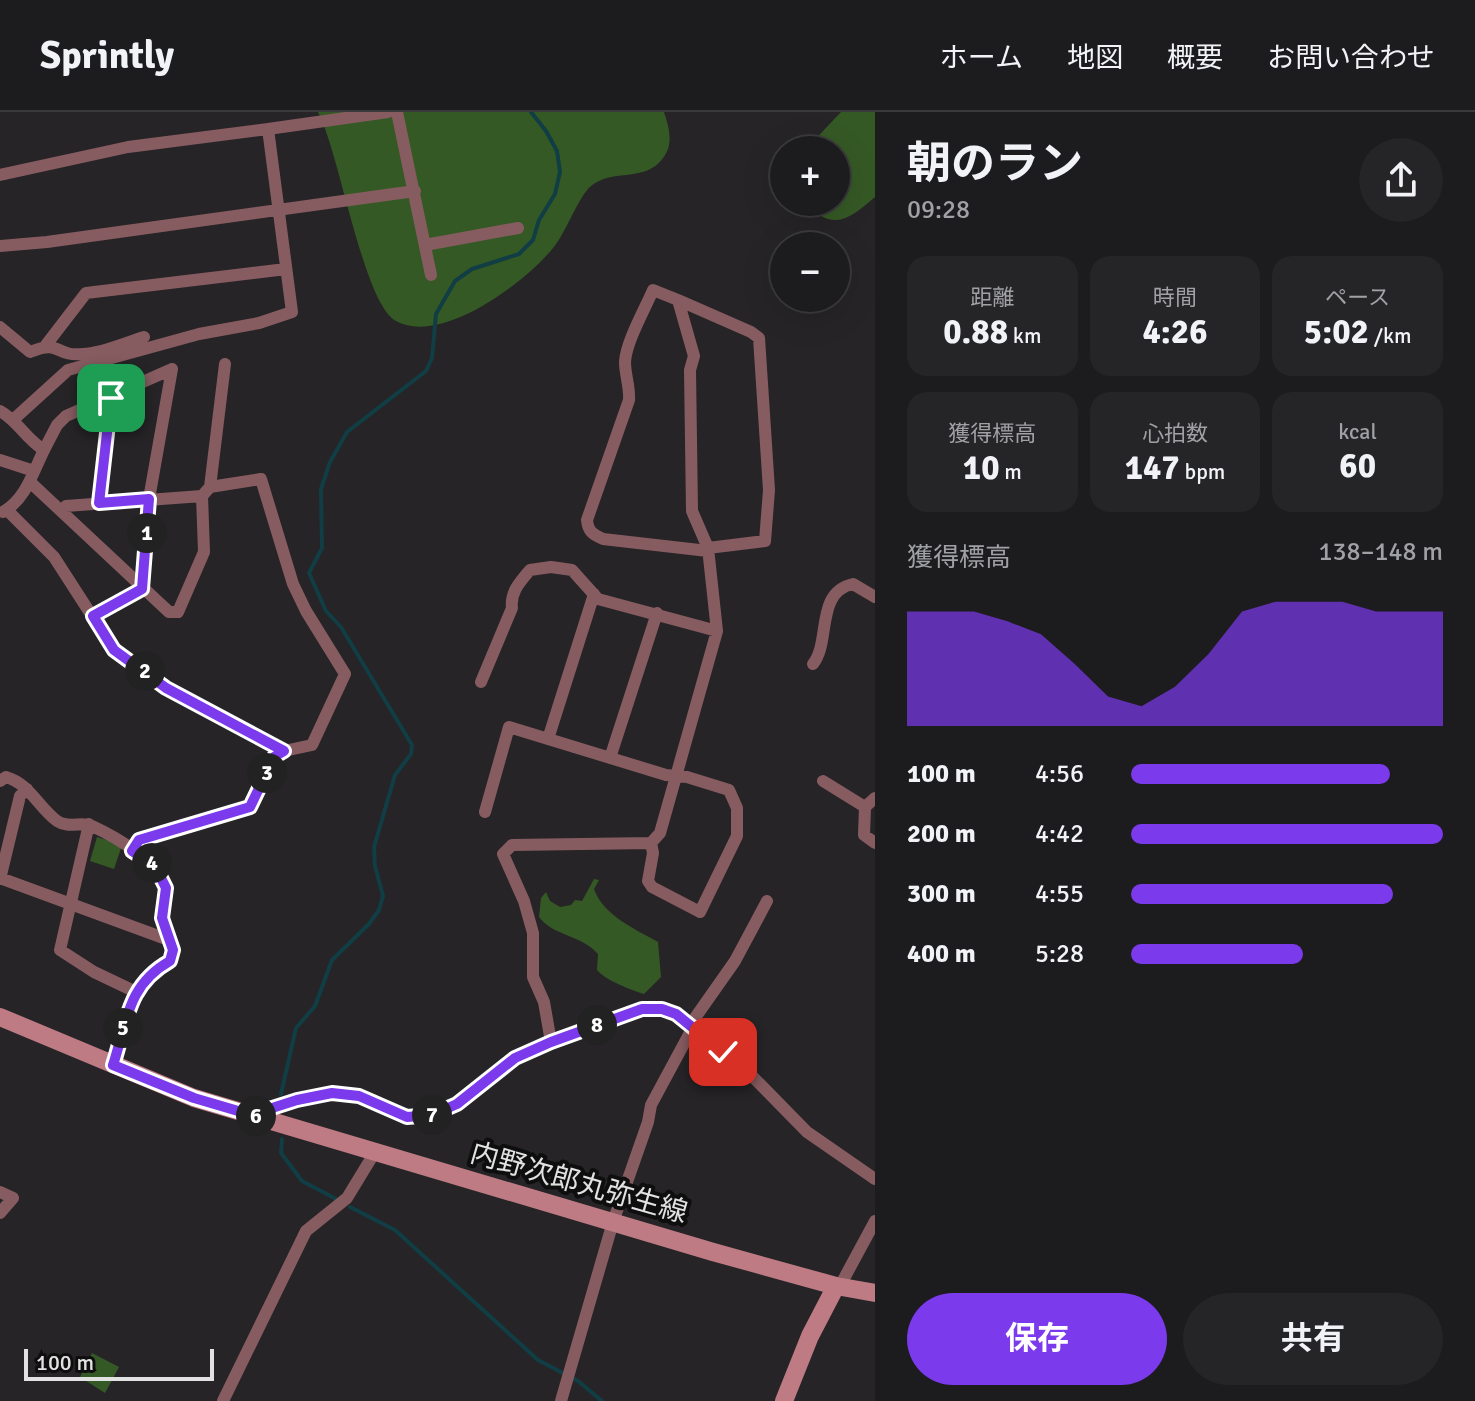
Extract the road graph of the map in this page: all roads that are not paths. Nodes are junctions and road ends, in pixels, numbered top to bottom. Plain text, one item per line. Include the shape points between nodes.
1 (276, 112) edge
2 (388, 112) edge
3 (397, 112) edge
4 (273, 128) junction
5 (0, 175) edge
6 (415, 191) junction
7 (278, 209) junction
8 (518, 228) dead end
9 (425, 245) junction
10 (0, 246) edge
11 (286, 269) junction
12 (431, 275) dead end
13 (678, 300) junction
14 (0, 327) edge
15 (144, 337) dead end
16 (46, 345) junction
17 (225, 364) dead end
18 (111, 398) junction
19 (0, 411) edge
20 (14, 419) junction
21 (44, 450) junction
22 (0, 460) edge
23 (32, 476) junction
24 (206, 492) junction
25 (149, 499) junction
26 (99, 503) junction
27 (62, 510) junction
28 (4, 512) edge
29 (708, 550) junction
30 (142, 589) junction
31 (594, 594) junction
32 (875, 597) edge
33 (657, 613) junction
34 (93, 616) junction
35 (717, 631) junction
36 (813, 664) dead end
37 (481, 682) dead end
38 (548, 739) junction
39 (284, 751) junction
40 (610, 758) junction
41 (675, 776) junction
42 (2, 777) edge
43 (823, 781) dead end
44 (27, 789) junction
45 (870, 802) edge
46 (485, 812) dead end
47 (89, 824) junction
48 (651, 843) junction
49 (875, 843) edge
50 (132, 851) junction
51 (0, 878) edge
52 (767, 901) dead end
53 (69, 904) junction
54 (169, 940) junction
55 (136, 992) junction
56 (0, 1017) edge
57 (692, 1026) junction
58 (551, 1042) junction
59 (113, 1065) junction
60 (265, 1119) junction
61 (375, 1152) junction
62 (875, 1179) edge
63 (0, 1192) edge
64 (0, 1213) edge
65 (875, 1221) edge
66 (613, 1222) junction
67 (838, 1286) junction
68 (875, 1293) edge
69 (223, 1401) edge
70 (561, 1401) edge
71 (784, 1401) edge

1 - 4 street
2 - 4 street
3 - 6 street
4 - 5 street via 128,147
4 - 7 street
6 - 7 street
6 - 9 street
7 - 10 street
7 - 11 street
8 - 9 street
9 - 12 street
11 - 16 street via 86,293
11 - 20 street via 292,312 68,370
13 - 29 street via 694,356 692,511
13 - 29 street via 751,332 762,349 769,490 765,541
13 - 29 street via 653,290 629,348 629,400 587,528 603,539
14 - 16 street via 30,352
15 - 16 street via 86,354 65,354
17 - 24 street
18 - 21 street via 66,416
18 - 25 street via 172,369
18 - 26 street
19 - 20 street
20 - 21 street
21 - 23 street
22 - 23 street
23 - 27 street
23 - 28 street
24 - 25 street
24 - 30 street via 204,552 178,612 169,612
24 - 39 street via 261,479 293,584 345,674 312,745
25 - 26 street
25 - 30 street
26 - 27 street
27 - 30 street
28 - 34 street via 54,557
29 - 35 street
30 - 34 street
31 - 33 street via 614,605
31 - 37 street via 572,570 530,570 516,587
31 - 38 street
32 - 36 street via 853,584 836,594
33 - 35 street
33 - 40 street
34 - 39 street via 114,650 166,688
35 - 41 street
38 - 40 street
38 - 46 street via 509,727
39 - 50 street via 274,757 250,807 139,840
40 - 41 street
41 - 48 street via 660,833
41 - 48 street via 729,790 737,808 737,836 700,912 652,887
42 - 44 street
43 - 45 street
44 - 47 street via 56,820 69,826
44 - 51 street via 20,796
45 - 49 street via 864,835
47 - 50 street
47 - 53 street
48 - 58 street via 512,845 503,854 533,933 533,977
50 - 54 street via 155,866 166,888 162,918
51 - 53 street
52 - 57 street
53 - 54 street
53 - 55 street via 60,950
54 - 55 street via 170,961
55 - 59 street
56 - 59 main road, 内野次郎丸弥生線
57 - 58 street via 662,1009 642,1009
57 - 62 street via 807,1132
57 - 66 street via 651,1105
58 - 60 street via 515,1058 457,1104 432,1115 407,1117 359,1096 332,1093 269,1109
59 - 60 main road, 内野次郎丸弥生線
60 - 61 main road, 内野次郎丸弥生線
61 - 66 main road, 内野次郎丸弥生線
61 - 69 street via 347,1198 306,1231
63 - 64 street via 13,1198
65 - 67 street
66 - 67 main road, 内野次郎丸弥生線
66 - 70 street
67 - 68 main road, 内野次郎丸弥生線
67 - 71 main road via 810,1336

